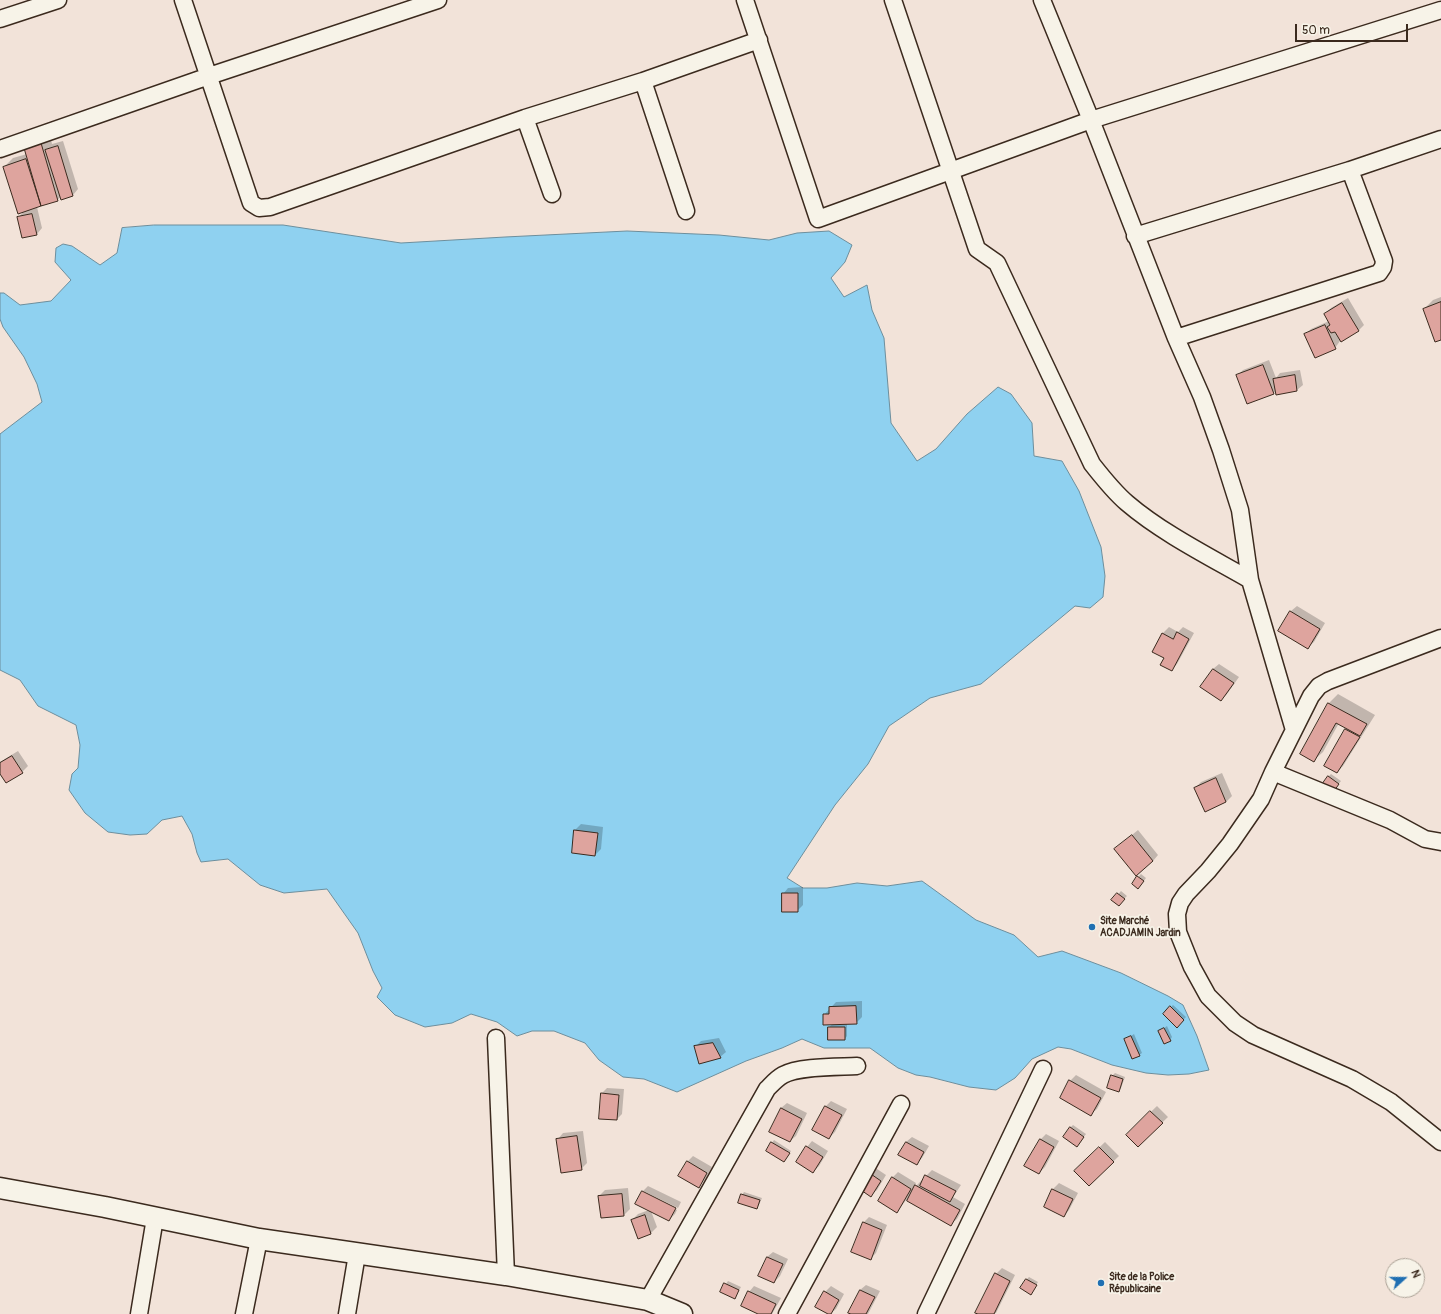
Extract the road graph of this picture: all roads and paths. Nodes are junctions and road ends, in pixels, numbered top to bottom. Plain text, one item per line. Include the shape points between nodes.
1 (58, 0) edge
2 (184, 0) edge
3 (438, 0) edge
4 (745, 0) edge
5 (893, 0) edge
6 (1042, 0) edge
7 (37, 3) edge
8 (1441, 10) edge
9 (0, 19) edge
10 (759, 40) junction
11 (209, 76) junction
12 (643, 81) junction
13 (525, 118) junction
14 (1091, 120) junction
15 (1441, 139) edge
16 (0, 149) edge
17 (951, 170) junction
18 (1350, 170) junction
19 (552, 194) dead end
20 (686, 211) dead end
21 (1136, 236) junction
22 (1176, 338) junction
23 (1250, 580) junction
24 (1441, 638) edge
25 (1294, 730) junction
26 (1273, 772) junction
27 (1441, 842) edge
28 (496, 1038) dead end
29 (857, 1066) dead end
30 (1043, 1069) dead end
31 (901, 1104) dead end
32 (1441, 1142) edge
33 (0, 1188) edge
34 (155, 1218) junction
35 (259, 1239) junction
36 (357, 1254) junction
37 (506, 1275) junction
38 (648, 1300) junction
39 (139, 1314) edge
40 (244, 1314) edge
41 (347, 1314) edge
42 (682, 1314) edge
43 (787, 1314) edge
44 (926, 1314) edge

1 - 7 street
2 - 11 street
3 - 11 street
4 - 10 street
5 - 17 street
6 - 14 street
7 - 9 street
8 - 14 street
10 - 12 street
10 - 17 street via 818,219
11 - 13 street via 251,203 259,208 270,207
11 - 16 street
12 - 13 street
12 - 20 street
13 - 19 street
14 - 17 street
14 - 21 street
15 - 18 street
17 - 23 street via 977,249 997,263 1092,464 1126,503 1154,524
18 - 21 street
18 - 22 street via 1384,260 1379,273
21 - 22 street
22 - 23 street via 1202,397 1240,510
23 - 25 street
24 - 25 street via 1319,686 1310,696
25 - 26 street
26 - 27 street via 1394,822 1425,839
26 - 32 street via 1261,799 1230,844 1180,903 1177,914 1178,932 1192,967 1208,996 1235,1023 1253,1035 1352,1079 1391,1102
28 - 37 street
29 - 38 street via 797,1070 784,1074 774,1081 767,1089
30 - 44 street
31 - 43 street
33 - 34 street
34 - 35 street
34 - 39 street
35 - 36 street
35 - 40 street
36 - 37 street
36 - 41 street
37 - 38 street
38 - 42 street

